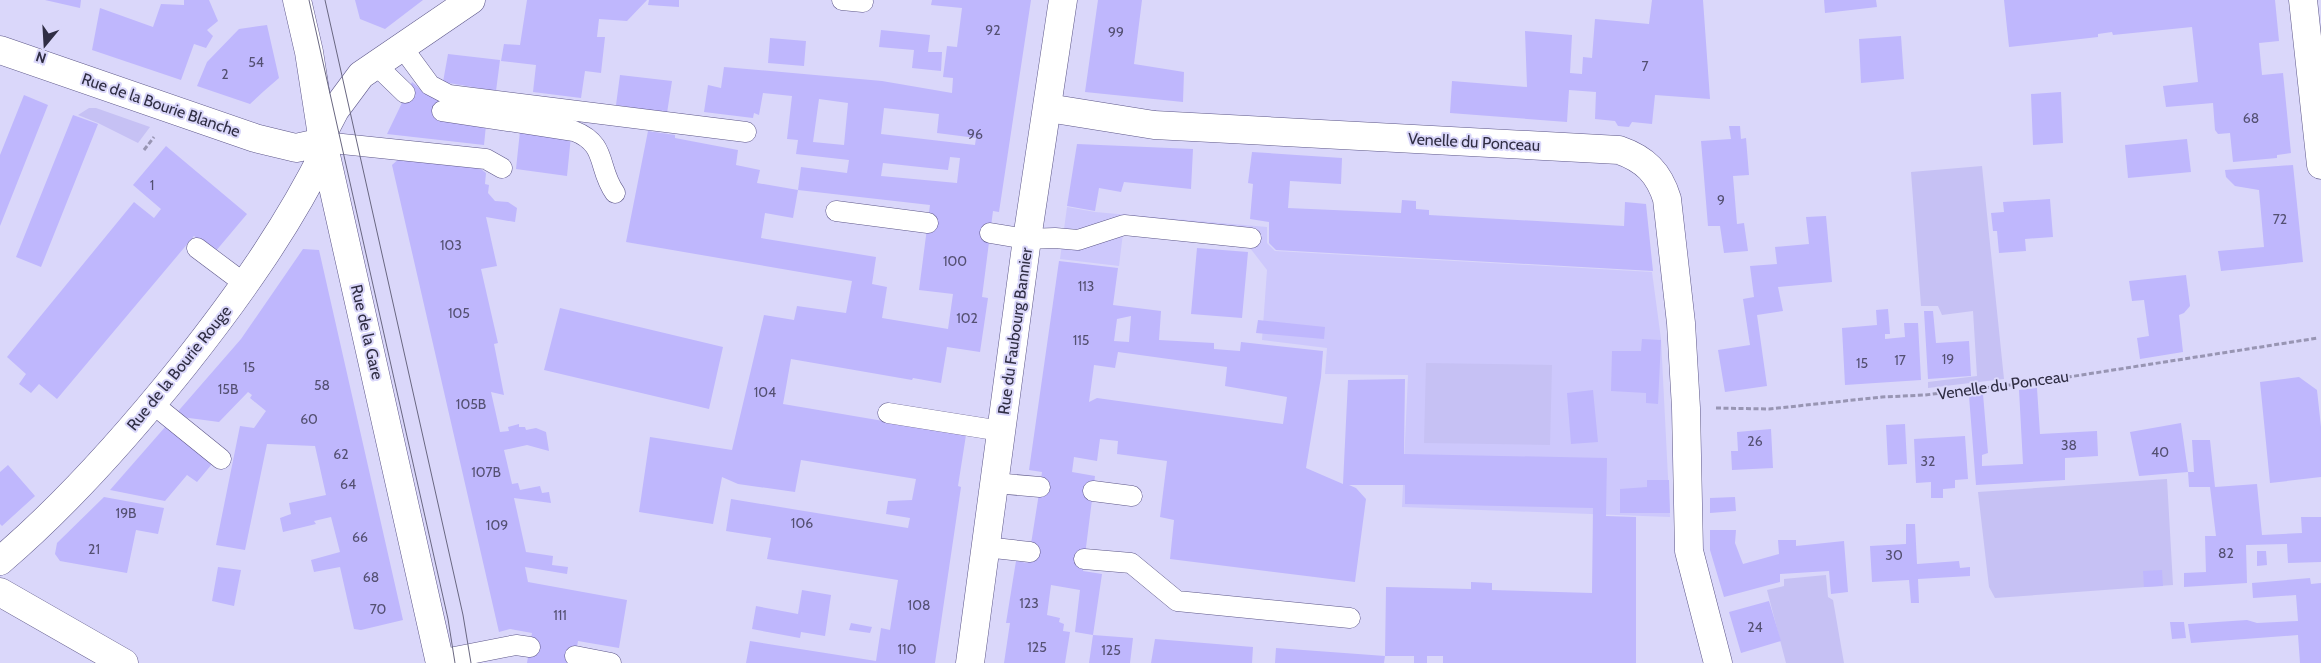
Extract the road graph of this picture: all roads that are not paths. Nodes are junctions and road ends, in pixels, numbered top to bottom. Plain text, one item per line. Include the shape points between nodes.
1 (297, 0) edge
2 (471, 0) edge
3 (842, 0) edge
4 (1063, 0) edge
5 (2303, 0) edge
6 (863, 2) dead end
7 (402, 47) junction
8 (0, 50) edge
9 (376, 65) junction
10 (406, 93) dead end
11 (1048, 108) junction
12 (442, 111) dead end
13 (746, 132) dead end
14 (324, 143) junction
15 (2321, 165) edge
16 (502, 168) dead end
17 (615, 193) dead end
18 (836, 211) dead end
19 (928, 223) dead end
20 (990, 232) dead end
21 (1251, 238) dead end
22 (1027, 239) junction
23 (197, 248) dead end
24 (245, 284) junction
25 (153, 404) junction
26 (888, 412) dead end
27 (1001, 431) junction
28 (221, 459) dead end
29 (994, 482) junction
30 (1040, 487) dead end
31 (1093, 491) dead end
32 (1132, 496) dead end
33 (985, 547) junction
34 (1030, 552) dead end
35 (1084, 559) dead end
36 (0, 561) edge
37 (0, 592) edge
38 (1350, 618) dead end
39 (530, 648) dead end
40 (576, 656) dead end
41 (440, 661) edge
42 (124, 663) edge
43 (611, 663) edge
44 (970, 663) edge
45 (1718, 663) edge

1 - 14 street, Rue de la Gare
2 - 7 street, Rue de la Bourie Rouge
3 - 6 lane
4 - 11 street, Rue du Faubourg Bannier
5 - 15 street
7 - 9 street, Rue de la Bourie Rouge
7 - 13 lane via 430,85 449,94
8 - 14 street, Rue de la Bourie Blanche via 255,138 296,148
9 - 10 lane
9 - 14 street, Rue de la Bourie Rouge via 346,93 335,110
11 - 22 street, Rue du Faubourg Bannier
11 - 45 street, Venelle du Ponceau via 1154,125 1618,150 1637,156 1653,169 1667,199 1681,323 1689,552
12 - 17 lane via 584,135 600,152 608,183
14 - 16 lane via 486,159
14 - 24 street, Rue de la Bourie Rouge via 291,216
14 - 41 street, Rue de la Gare
18 - 19 lane
20 - 22 lane
21 - 22 lane via 1124,225 1078,240
22 - 27 street, Rue du Faubourg Bannier
23 - 24 lane
24 - 25 street, Rue de la Bourie Rouge
25 - 28 lane
25 - 36 street, Rue de la Bourie Rouge via 67,500
26 - 27 lane
27 - 29 street, Rue du Faubourg Bannier
29 - 30 lane
29 - 33 street, Rue du Faubourg Bannier
31 - 32 lane
33 - 34 lane
33 - 44 street, Rue du Faubourg Bannier
35 - 38 lane via 1132,563 1177,601
37 - 42 street
39 - 41 lane via 516,645
40 - 43 lane

